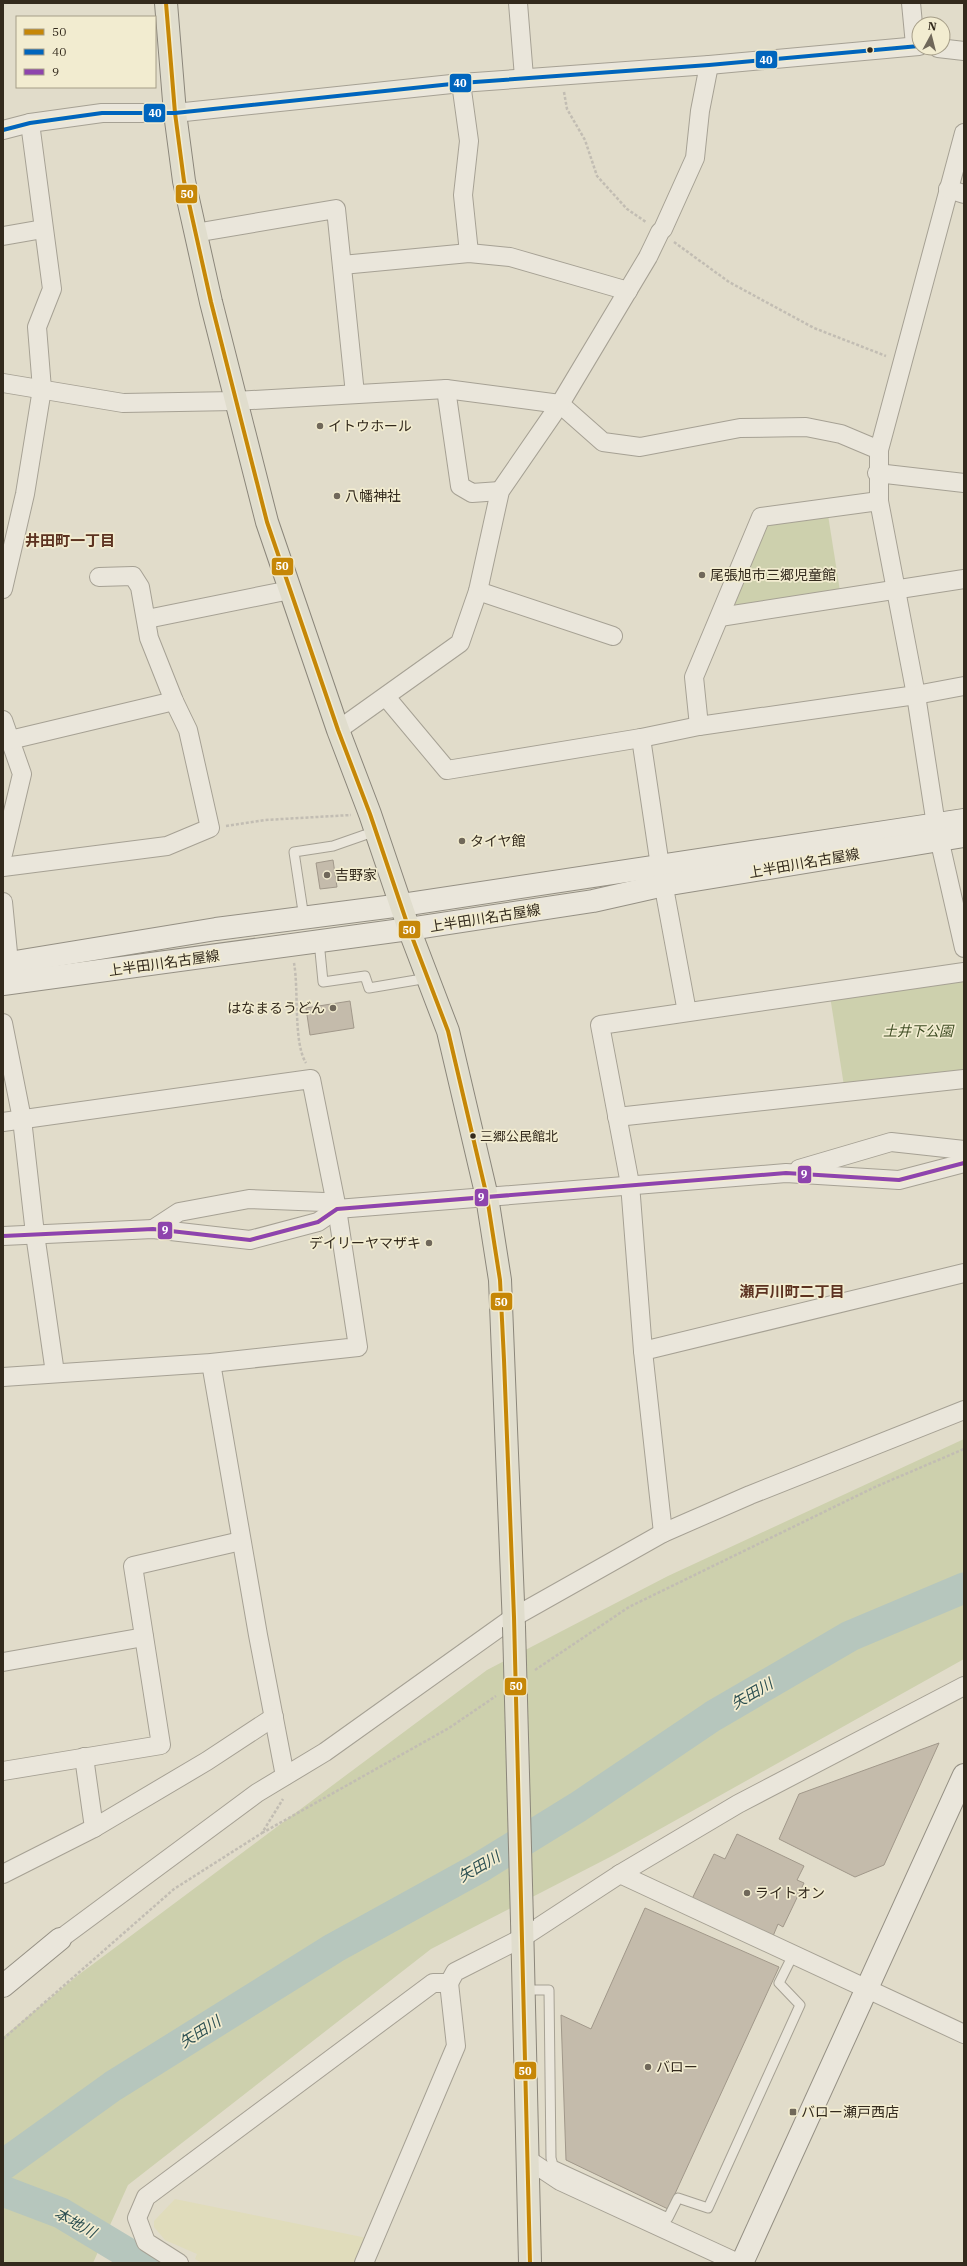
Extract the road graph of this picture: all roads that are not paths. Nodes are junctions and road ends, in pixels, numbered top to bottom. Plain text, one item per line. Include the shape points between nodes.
1 (166, 3) edge
2 (518, 3) edge
3 (911, 3) edge
4 (913, 16) edge
5 (911, 47) edge
6 (951, 50) edge
7 (964, 51) edge
8 (709, 65) junction
9 (524, 77) junction
10 (461, 83) junction
11 (175, 113) junction
12 (30, 123) junction
13 (3, 130) edge
14 (964, 133) edge
15 (956, 192) edge
16 (43, 229) junction
17 (195, 233) junction
18 (3, 236) edge
19 (469, 253) junction
20 (342, 265) junction
21 (628, 291) junction
22 (3, 383) edge
23 (446, 388) junction
24 (42, 389) junction
25 (355, 394) junction
26 (235, 401) junction
27 (560, 404) junction
28 (879, 450) junction
29 (878, 473) junction
30 (964, 483) edge
31 (500, 491) junction
32 (879, 501) junction
33 (99, 577) dead end
34 (964, 579) edge
35 (3, 589) edge
36 (290, 590) junction
37 (897, 590) junction
38 (478, 591) junction
39 (720, 617) junction
40 (147, 618) junction
41 (613, 636) dead end
42 (964, 686) edge
43 (916, 695) junction
44 (386, 697) junction
45 (174, 701) junction
46 (3, 720) edge
47 (699, 726) junction
48 (338, 730) junction
49 (641, 738) junction
50 (10, 740) junction
51 (964, 820) edge
52 (373, 822) junction
53 (937, 832) junction
54 (964, 836) edge
55 (3, 854) edge
56 (3, 867) edge
57 (662, 876) junction
58 (3, 902) edge
59 (402, 905) junction
60 (304, 918) junction
61 (409, 929) junction
62 (319, 942) junction
63 (964, 948) edge
64 (6, 964) edge
65 (964, 972) edge
66 (428, 978) junction
67 (3, 984) edge
68 (687, 1012) junction
69 (3, 1023) edge
70 (964, 1080) edge
71 (617, 1117) junction
72 (22, 1119) junction
73 (3, 1122) edge
74 (964, 1150) edge
75 (964, 1163) edge
76 (786, 1173) junction
77 (630, 1184) junction
78 (487, 1196) junction
79 (337, 1209) junction
80 (153, 1229) junction
81 (34, 1234) junction
82 (3, 1236) edge
83 (964, 1273) edge
84 (643, 1351) junction
85 (211, 1363) junction
86 (55, 1373) junction
87 (3, 1377) edge
88 (964, 1410) edge
89 (663, 1533) junction
90 (241, 1541) junction
91 (514, 1622) junction
92 (144, 1637) junction
93 (3, 1662) edge
94 (960, 1692) edge
95 (274, 1717) junction
96 (84, 1758) junction
97 (3, 1771) edge
98 (964, 1775) edge
99 (286, 1784) junction
100 (94, 1828) junction
101 (3, 1874) edge
102 (620, 1874) junction
103 (522, 1930) junction
104 (60, 1939) joint
105 (793, 1955) junction
106 (449, 1982) junction
107 (3, 1986) edge
108 (523, 1990) junction
109 (866, 1990) junction
110 (964, 2034) edge
111 (527, 2159) junction
112 (179, 2263) edge
113 (364, 2263) edge
114 (530, 2263) edge
115 (738, 2263) edge
116 (742, 2263) edge

1 - 11 main road
2 - 9 street
3 - 4 street
5 - 8 street
6 - 7 street
8 - 9 street
8 - 21 street via 700,111 695,158 663,229
9 - 10 street
10 - 11 street
10 - 19 street via 469,141 463,195
11 - 12 street via 102,113
11 - 17 main road via 184,180
12 - 13 street
12 - 16 street
14 - 15 street
15 - 28 street via 903,362
16 - 18 street
16 - 24 street via 52,288 38,327
17 - 20 street via 336,209
17 - 26 main road
19 - 20 street
19 - 21 street via 510,257
20 - 25 street
21 - 27 street
22 - 24 street
23 - 25 street
23 - 27 street
23 - 31 street via 460,486 472,493
24 - 26 street via 123,403
24 - 35 street via 25,494
25 - 26 street
26 - 36 main road via 267,522
27 - 28 street via 603,442 640,447 740,428 806,427 841,434
27 - 31 street
28 - 29 street
29 - 30 street
29 - 32 street
31 - 38 street
32 - 37 street
32 - 39 street via 761,518
33 - 40 street via 133,576 140,587
34 - 37 street
36 - 40 street
36 - 48 main road
37 - 39 street
37 - 43 street
38 - 41 street
38 - 44 street via 460,643
39 - 47 street via 694,678
40 - 45 street via 149,638
42 - 43 street
43 - 47 street
43 - 53 street
44 - 48 street
44 - 49 street via 447,770
45 - 50 street
45 - 56 street via 188,730 210,828 167,846
46 - 50 street
47 - 49 street
48 - 52 main road
49 - 57 street
50 - 55 street via 22,774
51 - 53 main road, 上半田川名古屋線
52 - 59 main road
52 - 60 lane via 334,846 294,852
53 - 54 main road, 上半田川名古屋線
53 - 57 main road, 上半田川名古屋線
53 - 63 street
57 - 59 main road, 上半田川名古屋線
57 - 61 main road, 上半田川名古屋線 via 592,901
57 - 68 street
58 - 64 street
59 - 60 main road, 上半田川名古屋線
59 - 61 main road
60 - 64 main road, 上半田川名古屋線 via 216,929
61 - 62 main road, 上半田川名古屋線
61 - 66 main road
62 - 66 lane via 323,982 365,976 369,988
62 - 67 main road, 上半田川名古屋線
65 - 68 street
66 - 78 main road via 448,1031
68 - 71 street via 600,1025
69 - 72 street
70 - 71 street
71 - 77 street
72 - 73 street
72 - 79 street via 311,1078
72 - 81 street
74 - 76 street via 891,1142
75 - 76 street via 899,1180
76 - 77 street
77 - 78 street
77 - 84 street
78 - 79 street
78 - 91 main road via 500,1280
79 - 80 street via 318,1222 250,1240
79 - 80 street via 324,1202 249,1199 179,1212
79 - 85 street via 358,1348
80 - 81 street
81 - 82 street
81 - 86 street
83 - 84 street
84 - 89 street
85 - 86 street
85 - 90 street
86 - 87 street
88 - 89 street via 750,1495
89 - 91 street
90 - 92 street via 134,1566
90 - 95 street
91 - 99 street via 324,1752
91 - 103 main road, bridge
92 - 93 street
92 - 96 street via 161,1745
94 - 102 street via 738,1804
95 - 99 street
95 - 100 street
96 - 97 street
96 - 100 street
98 - 109 main road
99 - 104 street via 257,1793
100 - 101 street
102 - 103 street
102 - 105 street
103 - 106 street via 455,1972
103 - 108 main road
104 - 107 main road
105 - 108 lane via 779,1983 800,2005 708,2208 678,2198 668,2218 553,2165 549,1990
105 - 109 street
106 - 112 street via 433,1983 146,2197 137,2218 146,2242
106 - 113 street via 456,2046
108 - 111 main road
109 - 110 street
109 - 116 main road
111 - 114 main road
111 - 115 street via 560,2181

